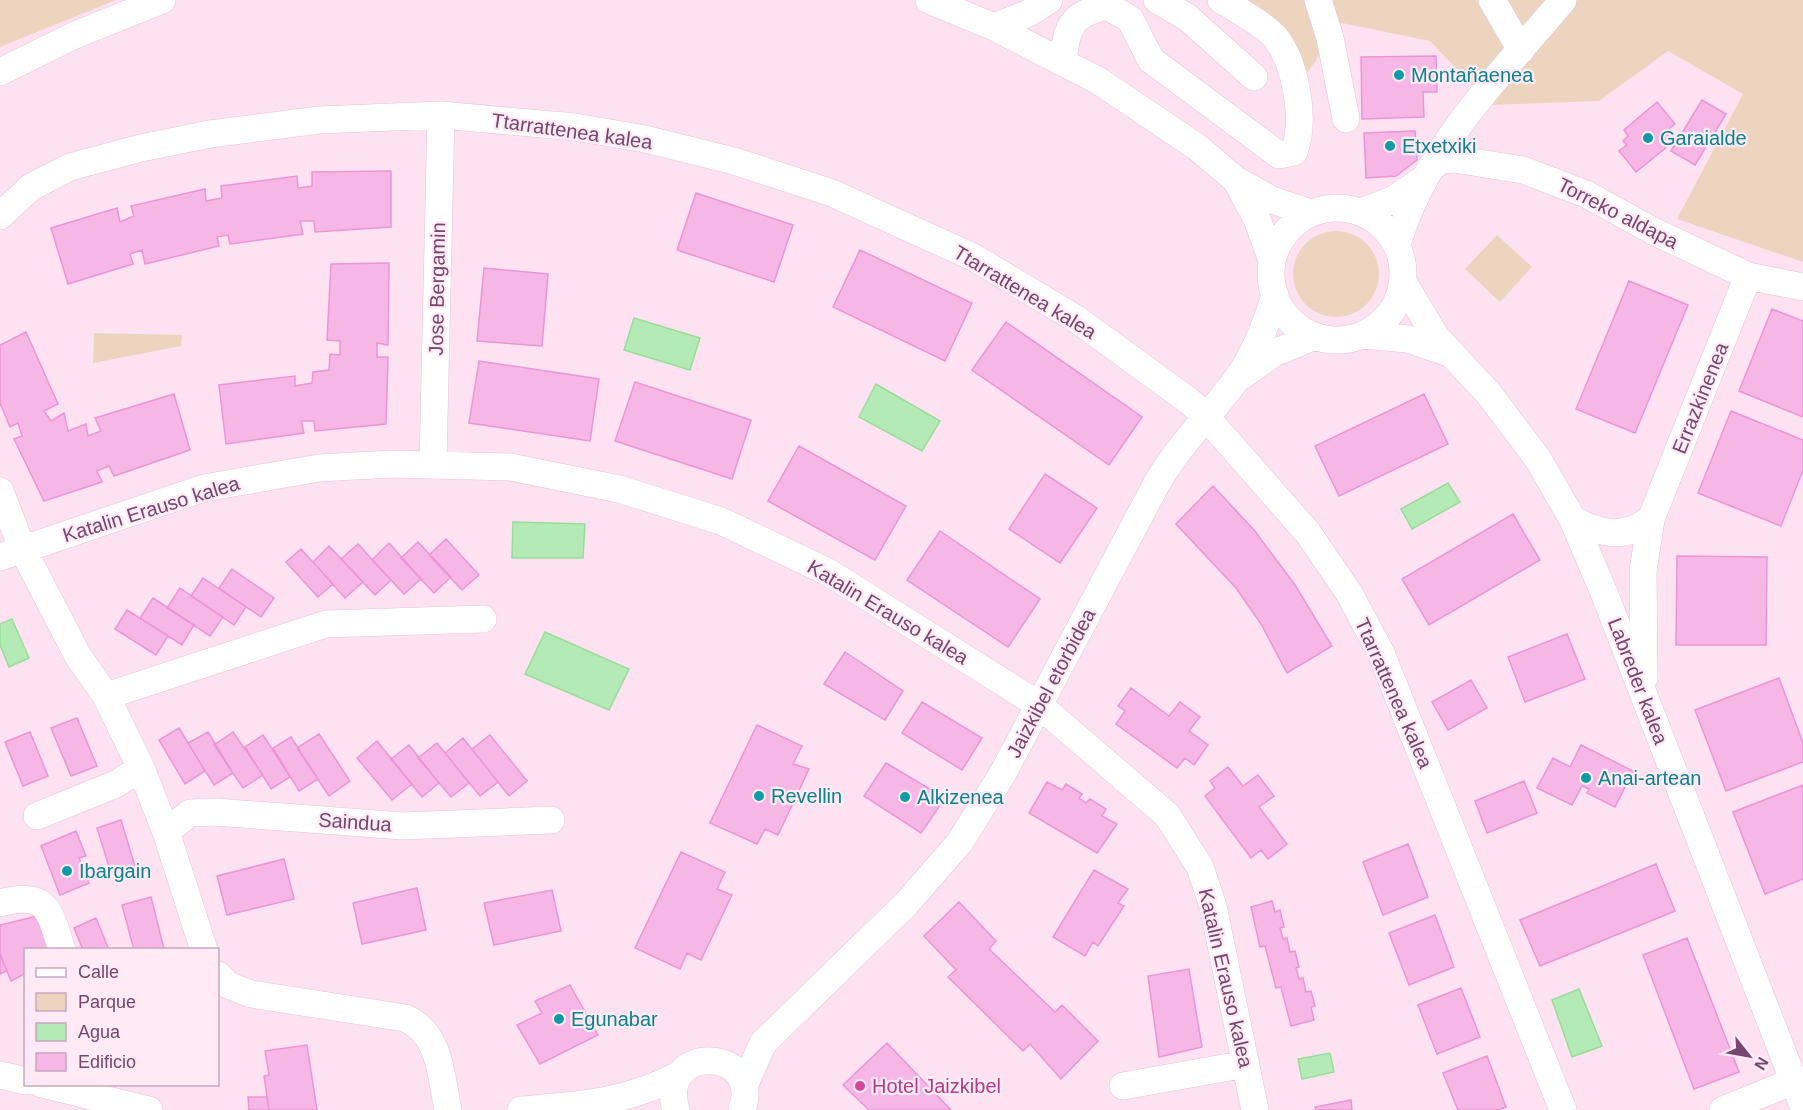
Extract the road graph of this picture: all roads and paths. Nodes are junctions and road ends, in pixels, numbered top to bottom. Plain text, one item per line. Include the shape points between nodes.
1 (162, 0) edge
2 (929, 0) edge
3 (1049, 0) edge
4 (1083, 0) edge
5 (1157, 0) edge
6 (1221, 0) edge
7 (1318, 0) edge
8 (1492, 0) edge
9 (1563, 0) edge
10 (994, 27) junction
11 (1066, 32) junction
12 (1521, 50) junction
13 (1063, 61) junction
14 (7, 66) edge
15 (1254, 76) dead end
16 (441, 115) junction
17 (1346, 118) dead end
18 (1426, 174) junction
19 (1236, 180) junction
20 (1361, 212) junction
21 (1311, 213) junction
22 (0, 216) edge
23 (1397, 245) junction
24 (1272, 261) junction
25 (1748, 276) junction
26 (1403, 282) junction
27 (1803, 287) edge
28 (1275, 295) junction
29 (1362, 335) junction
30 (1315, 336) junction
31 (1449, 353) junction
32 (1237, 379) junction
33 (1206, 417) junction
34 (433, 463) junction
35 (0, 491) edge
36 (1651, 519) junction
37 (1573, 520) junction
38 (11, 552) edge
39 (483, 619) dead end
40 (105, 696) junction
41 (1644, 696) junction
42 (1039, 705) junction
43 (141, 768) junction
44 (38, 816) dead end
45 (551, 820) dead end
46 (166, 832) junction
47 (0, 903) edge
48 (61, 948) edge
49 (203, 948) edge
50 (219, 976) edge
51 (763, 1043) junction
52 (715, 1060) junction
53 (1246, 1064) junction
54 (0, 1075) edge
55 (679, 1075) junction
56 (24, 1081) edge
57 (57, 1086) edge
58 (1123, 1086) dead end
59 (108, 1093) edge
60 (1798, 1093) edge
61 (743, 1098) edge
62 (604, 1102) junction
63 (149, 1110) edge
64 (448, 1110) edge
65 (520, 1110) edge
66 (649, 1110) edge
67 (676, 1110) edge
68 (1255, 1110) edge
69 (1563, 1110) edge
70 (1723, 1110) edge

1 - 14 street
2 - 10 street
3 - 10 street
4 - 11 street via 1067,13
5 - 15 street via 1187,17
6 - 11 street via 1275,36 1296,81 1299,139 1294,152 1279,155 1151,60 1130,19 1107,6 1085,12
7 - 17 street
8 - 12 street
9 - 12 street
10 - 13 street
11 - 13 street
12 - 18 street
13 - 19 street via 1149,112
16 - 22 street, Ttarrattenea kalea via 319,120 210,134 141,148 50,176
16 - 33 street, Ttarrattenea kalea via 575,127 645,139 734,161 832,194 983,263 1075,318
16 - 34 street, Jose Bergamin
18 - 20 street via 1393,200
18 - 23 street via 1407,212
18 - 25 street, Torreko aldapa via 1442,160 1454,159 1488,162 1555,180
19 - 21 street via 1272,200
19 - 24 street via 1257,219
20 - 21 street via 1328,208
20 - 23 street via 1388,231
21 - 24 street via 1286,232
23 - 26 street
24 - 28 street
25 - 27 street, Torreko aldapa
25 - 36 street, Errazkinenea
26 - 29 street via 1389,315
26 - 31 street, Labreder kalea via 1424,320
28 - 30 street via 1290,320
28 - 32 street, Jaizkibel etorbidea via 1260,339
29 - 30 street via 1346,339
29 - 31 street, Labreder kalea via 1408,339
30 - 32 street, Jaizkibel etorbidea via 1274,353
31 - 37 street, Labreder kalea via 1489,394 1538,459
32 - 33 street, Jaizkibel etorbidea
33 - 42 street, Jaizkibel etorbidea via 1156,483
33 - 69 street, Ttarrattenea kalea via 1308,533 1349,593 1381,653
34 - 38 street, Katalin Erauso kalea via 319,468 204,488
34 - 42 street, Katalin Erauso kalea via 510,468 619,489 721,521 828,572
35 - 38 street
36 - 37 street via 1634,530 1615,534
36 - 41 street, Errazkinenea via 1643,570
37 - 41 street, Labreder kalea
38 - 40 street
39 - 40 street via 326,624
40 - 43 street
41 - 60 street, Labreder kalea
42 - 51 street, Jaizkibel etorbidea via 983,808 934,874
42 - 53 street, Katalin Erauso kalea via 1167,815 1200,867
43 - 44 street via 116,784
43 - 46 street
45 - 46 street, Saindua via 404,826 215,812 190,813
46 - 49 street
47 - 48 street via 36,899 49,910
50 - 64 street via 228,985 251,994 414,1022 432,1042
51 - 52 street, Jaizkibel etorbidea
51 - 61 street, Jaizkibel etorbidea
52 - 55 street, Jaizkibel etorbidea via 699,1061
52 - 61 street, Jaizkibel etorbidea via 733,1068
53 - 58 street
53 - 68 street, Katalin Erauso kalea
54 - 56 street
55 - 62 street, Jaizkibel etorbidea via 643,1092
55 - 67 street via 673,1097
57 - 59 street
59 - 63 street
60 - 70 street
62 - 65 street, Jaizkibel etorbidea
62 - 66 street, Jaizkibel etorbidea

